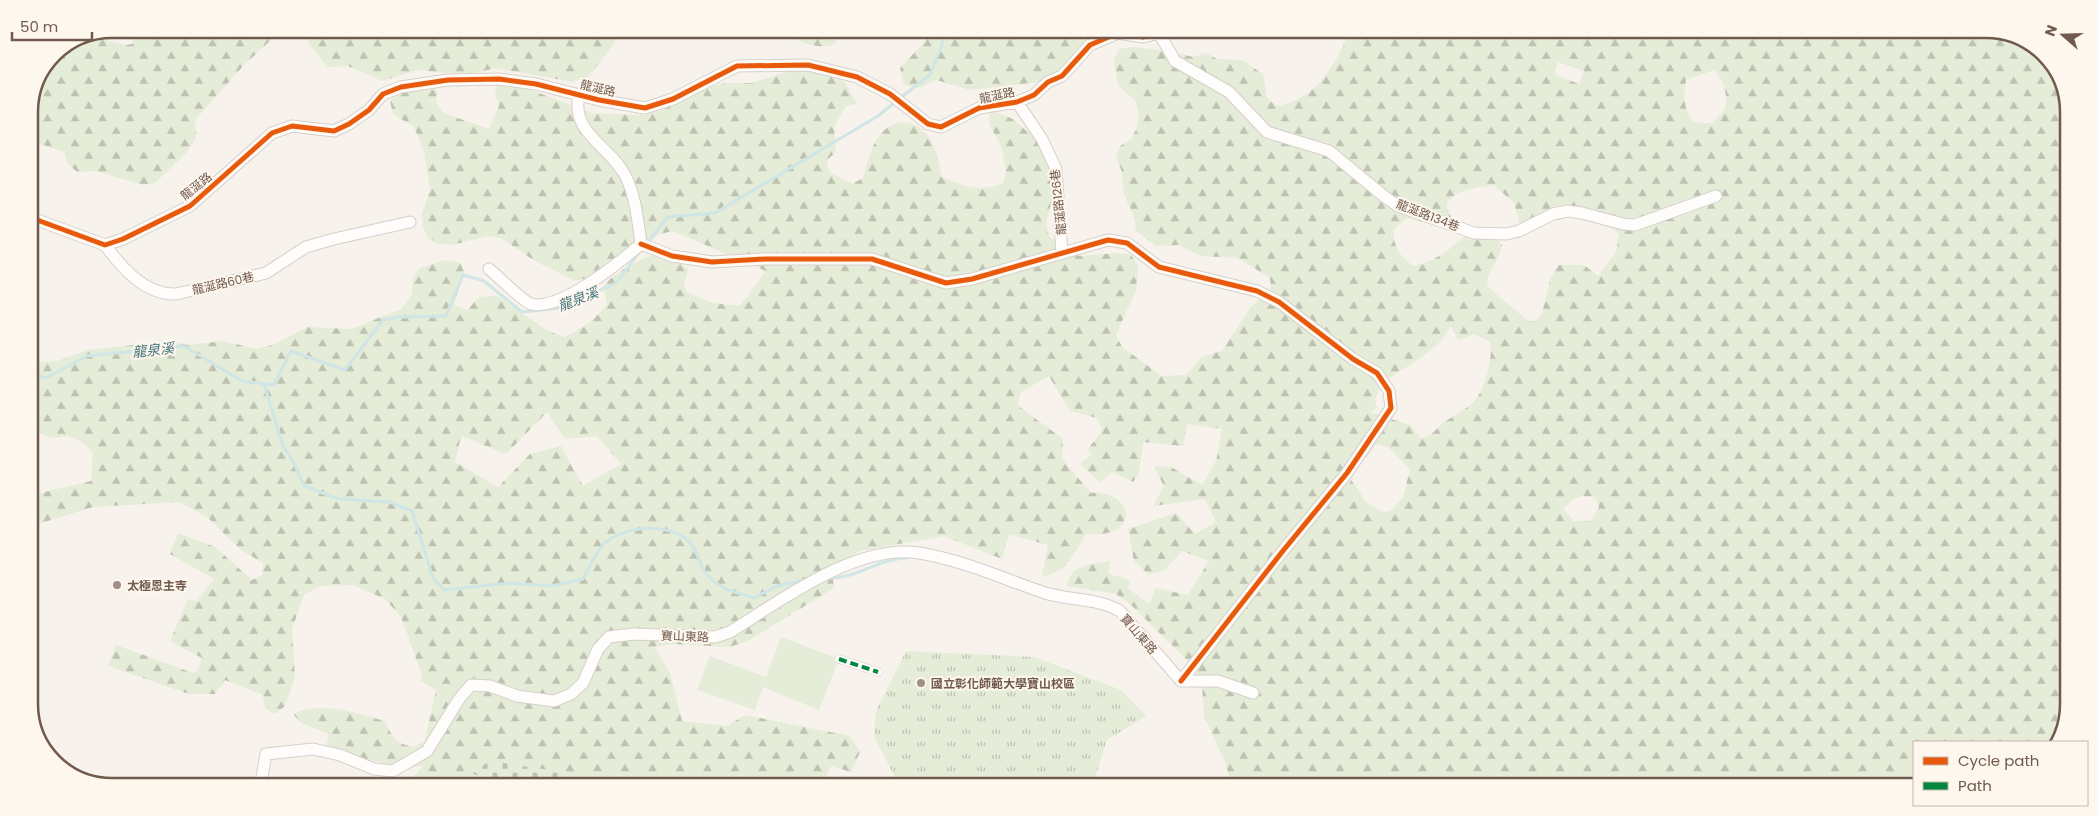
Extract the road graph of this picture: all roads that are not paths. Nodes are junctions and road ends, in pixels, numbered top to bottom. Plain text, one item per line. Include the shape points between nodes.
1 (1108, 38) edge
2 (1165, 38) edge
3 (579, 94) junction
4 (1018, 102) junction
5 (1716, 196) dead end
6 (38, 220) edge
7 (410, 222) dead end
8 (641, 244) junction
9 (105, 245) junction
10 (1062, 253) junction
11 (489, 269) dead end
12 (839, 659) dead end
13 (878, 672) dead end
14 (1181, 681) junction
15 (1254, 693) dead end
16 (262, 778) edge

1 - 4 street, 龍涎路 via 1090,45 1062,76
2 - 5 street, 龍涎路134巷 via 1175,61 1229,92 1267,132 1329,151 1398,206 1474,233 1519,231 1567,211 1635,225
3 - 4 street, 龍涎路 via 645,108 673,99 737,66 808,65 858,77 890,94 928,124 941,127 979,108
3 - 8 street via 579,116 588,135 606,150 625,176 637,212
3 - 9 street, 龍涎路 via 498,79 448,80 401,87 383,94 369,110 334,131 292,126 272,133 190,206 123,240
4 - 10 street, 龍涎路126巷 via 1042,139 1056,169
6 - 9 street
7 - 9 street, 龍涎路60巷 via 334,238 306,247 266,273 176,294 149,288 121,267
8 - 10 street via 672,256 712,262 872,259 946,283 972,279
8 - 11 street via 614,267 576,291 541,305 529,303
10 - 14 street via 1108,240 1127,243 1159,267 1257,291 1279,302 1353,360 1377,373 1389,391 1391,408 1347,473
12 - 13 street
14 - 15 street via 1218,681
14 - 16 street, 寶山東路 via 1120,611 1108,604 1046,593 953,560 917,553 888,552 809,582 730,632 715,637 634,634 609,637 598,649 583,683 571,694 554,700 517,696 490,686 471,685 428,751 393,772 313,749 266,754

